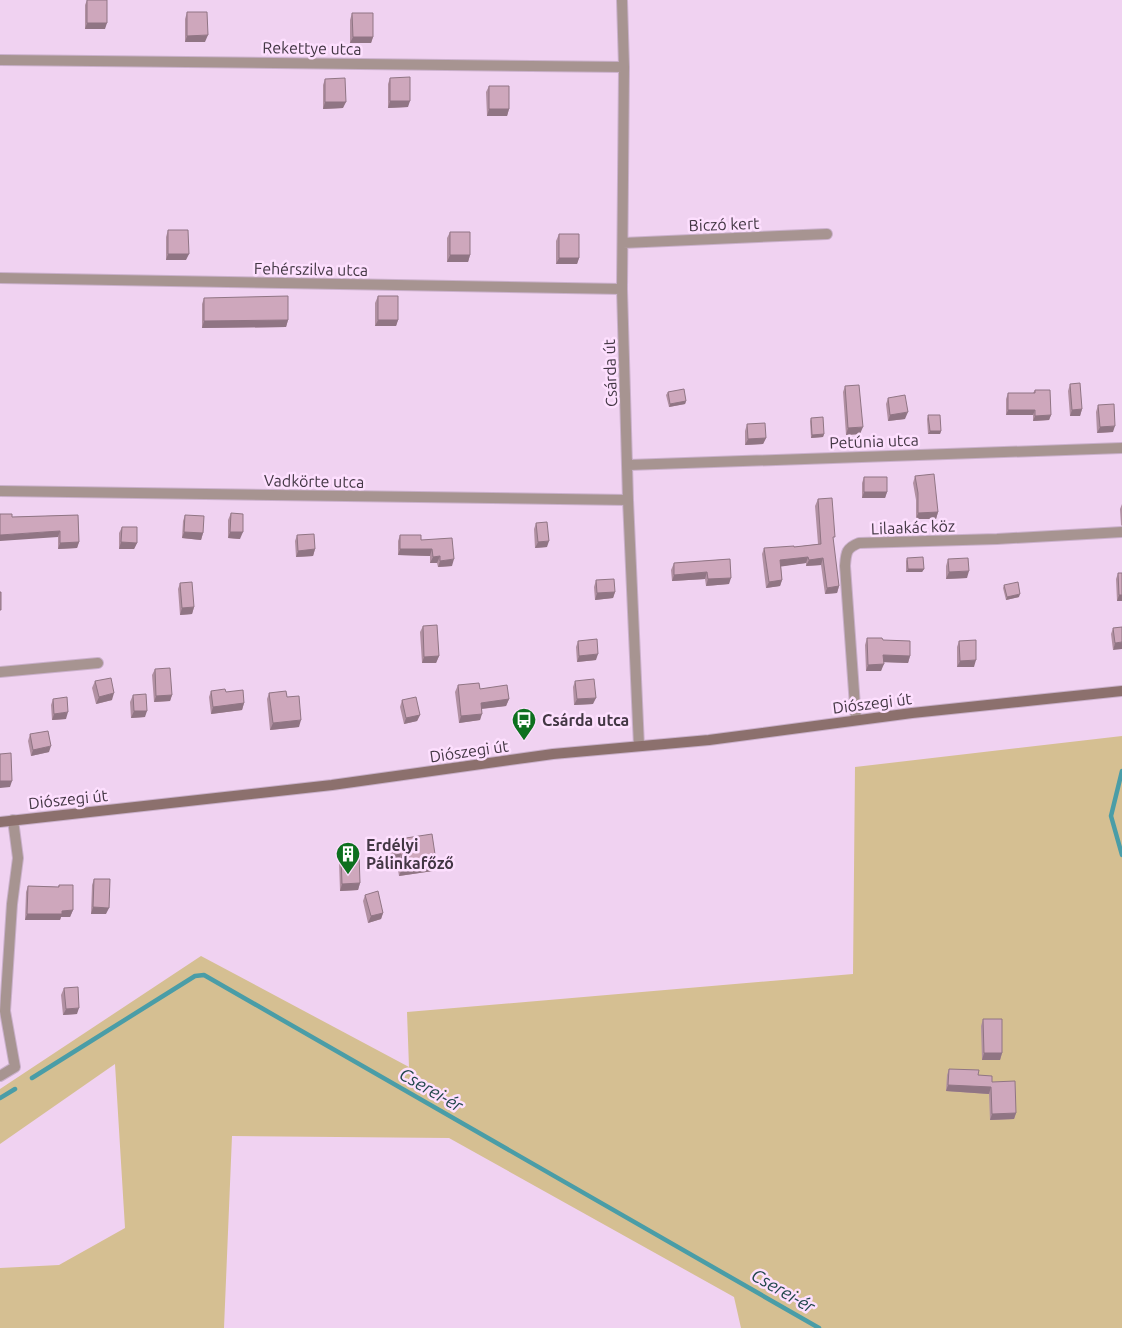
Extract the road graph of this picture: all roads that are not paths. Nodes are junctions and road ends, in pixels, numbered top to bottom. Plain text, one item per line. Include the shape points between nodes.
1 (622, 0) edge
2 (0, 60) edge
3 (624, 67) junction
4 (827, 234) dead end
5 (623, 243) junction
6 (0, 278) edge
7 (622, 289) junction
8 (1122, 448) edge
9 (628, 465) junction
10 (0, 492) edge
11 (628, 500) junction
12 (1122, 532) edge
13 (98, 663) dead end
14 (0, 672) edge
15 (1122, 691) edge
16 (856, 720) junction
17 (639, 746) junction
18 (13, 820) junction
19 (0, 822) edge
20 (0, 1076) edge

1 - 3 street, Csárda út
2 - 3 street, Rekettye utca
3 - 5 street, Csárda út
4 - 5 street, Biczó kert
5 - 7 street, Csárda út
6 - 7 street, Fehérszilva utca
7 - 9 street, Csárda út
8 - 9 street, Petúnia utca
9 - 11 street, Csárda út
10 - 11 street, Vadkörte utca
11 - 17 street, Csárda út
12 - 16 street, Lilaakác köz via 851,546 846,553 845,566
13 - 14 street
15 - 16 main road, Diószegi út
16 - 17 main road, Diószegi út
17 - 18 main road, Diószegi út via 553,754 332,785
18 - 19 main road, Diószegi út
18 - 20 street via 18,858 5,1011 15,1067

